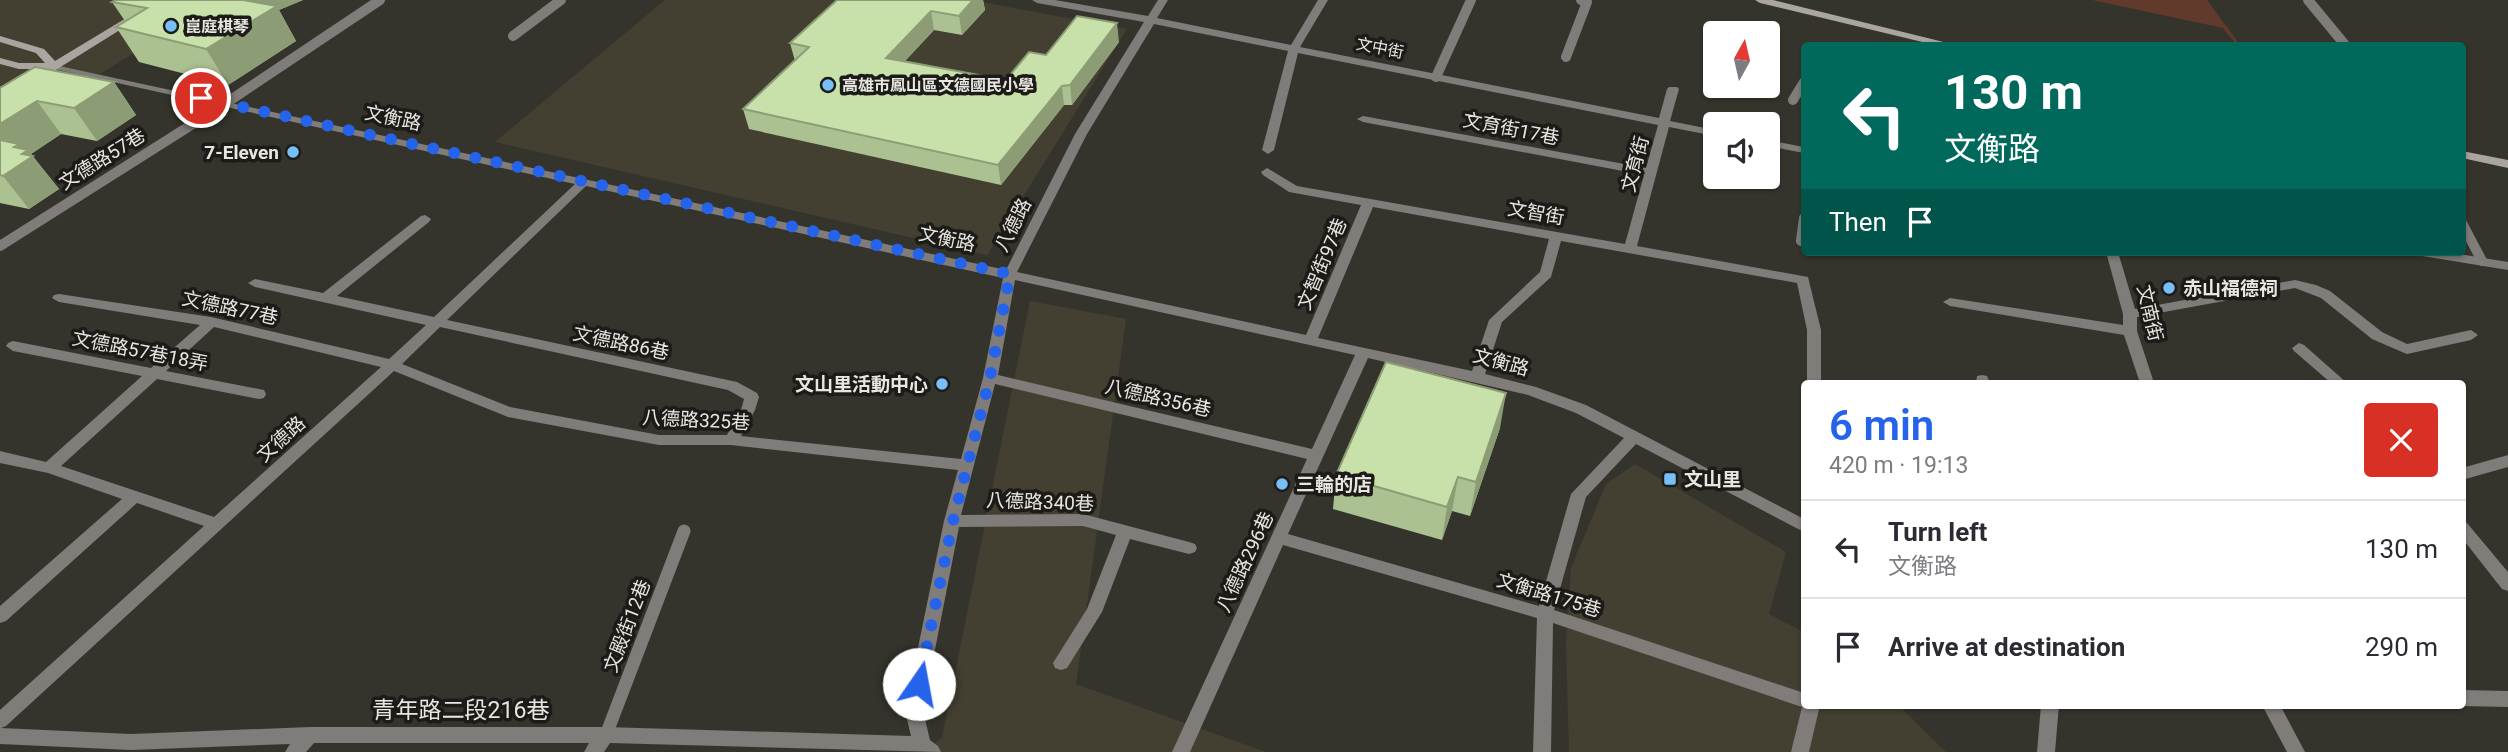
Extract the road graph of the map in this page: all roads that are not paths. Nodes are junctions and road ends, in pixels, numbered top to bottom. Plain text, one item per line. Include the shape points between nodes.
1 (163, 0) edge
2 (380, 0) edge
3 (561, 0) edge
4 (1037, 0) edge
5 (1163, 0) edge
6 (1322, 0) edge
7 (1471, 0) edge
8 (1581, 0) edge
9 (1760, 0) edge
10 (2308, 0) edge
11 (1151, 20) junction
12 (513, 36) dead end
13 (0, 39) edge
14 (1938, 42) edge
15 (2344, 42) edge
16 (1294, 48) junction
17 (1566, 57) dead end
18 (0, 61) edge
19 (54, 66) junction
20 (1436, 77) junction
21 (22, 86) edge
22 (1801, 87) edge
23 (1673, 89) dead end
24 (1793, 100) dead end
25 (226, 103) junction
26 (1363, 119) dead end
27 (1665, 123) junction
28 (1703, 131) edge
29 (1780, 145) edge
30 (1801, 149) edge
31 (1268, 150) dead end
32 (2466, 155) edge
33 (2508, 164) edge
34 (1267, 172) dead end
35 (1651, 173) junction
36 (585, 181) junction
37 (1368, 204) junction
38 (425, 219) dead end
39 (2466, 231) edge
40 (1556, 236) junction
41 (0, 246) edge
42 (1630, 249) junction
43 (2113, 256) edge
44 (2449, 256) edge
45 (2482, 261) junction
46 (2508, 266) edge
47 (1010, 274) junction
48 (255, 284) dead end
49 (60, 298) dead end
50 (325, 299) junction
51 (1950, 302) dead end
52 (2130, 314) junction
53 (211, 322) junction
54 (433, 323) junction
55 (2130, 331) junction
56 (2471, 335) dead end
57 (1311, 339) junction
58 (13, 346) dead end
59 (2300, 348) dead end
60 (1364, 351) junction
61 (392, 365) junction
62 (154, 374) junction
63 (1477, 377) junction
64 (990, 378) junction
65 (1814, 380) edge
66 (2146, 380) edge
67 (2337, 380) edge
68 (259, 394) dead end
69 (1635, 436) junction
70 (731, 440) junction
71 (1318, 456) junction
72 (0, 457) edge
73 (2508, 461) edge
74 (966, 465) junction
75 (49, 468) junction
76 (2466, 473) edge
77 (133, 498) junction
78 (953, 521) junction
79 (216, 524) junction
80 (1801, 524) edge
81 (1126, 530) junction
82 (684, 531) dead end
83 (2466, 532) edge
84 (1279, 538) junction
85 (1189, 548) dead end
86 (2508, 584) edge
87 (1545, 614) junction
88 (0, 616) edge
89 (1061, 663) dead end
90 (2466, 698) edge
91 (1801, 699) edge
92 (2508, 699) edge
93 (1810, 709) edge
94 (2050, 709) edge
95 (2273, 709) edge
96 (0, 720) edge
97 (310, 735) junction
98 (606, 735) junction
99 (0, 736) edge
100 (927, 748) edge
101 (293, 752) edge
102 (593, 752) edge
103 (1181, 752) edge
104 (1542, 752) edge
105 (1800, 752) edge
106 (2046, 752) edge
107 (2296, 752) edge

1 - 19 street
2 - 25 lane, 文德路57巷
3 - 12 lane
4 - 11 street, 文中街
5 - 11 street, 八德路
6 - 16 street
7 - 20 lane
8 - 17 lane via 1587,2
9 - 14 street
10 - 15 lane
11 - 16 street, 文中街
11 - 47 street, 八德路 via 1081,134
13 - 19 street, 文衡路 via 40,51
16 - 20 street, 文中街
16 - 31 street
18 - 19 street, 文衡路
19 - 21 street
19 - 25 street, 文衡路
20 - 27 street, 文中街
22 - 24 lane
23 - 27 street, 文育街
25 - 36 street, 文衡路
25 - 41 lane, 文德路57巷
26 - 35 street, 文育街17巷
27 - 28 street, 文中街
27 - 35 street, 文育街
29 - 30 street
32 - 33 street
34 - 37 street, 文智街 via 1293,189
35 - 42 street, 文育街
36 - 47 street, 文衡路
36 - 54 street, 文德路
37 - 40 street, 文智街
37 - 57 street, 文智街97巷
38 - 50 street
39 - 45 lane
40 - 42 street, 文智街
40 - 63 street via 1546,274 1496,320
42 - 65 street, 文智街 via 1803,280 1814,330
43 - 52 street, 文南街
44 - 45 street
45 - 46 street
47 - 57 street, 文衡路
47 - 64 street, 八德路
48 - 50 street, 文德路77巷
49 - 53 street, 文德路77巷
50 - 54 street, 文德路77巷
51 - 55 street
52 - 55 street, 文南街
52 - 56 street via 2294,284 2324,293 2399,348
53 - 61 street, 文德路77巷
53 - 62 street
54 - 61 street, 文德路
54 - 70 street, 文德路86巷 via 732,386 752,397
55 - 66 street, 文南街
57 - 60 street, 文衡路
58 - 62 street, 文德路57巷18弄
59 - 67 street
60 - 63 street, 文衡路
60 - 71 street, 八德路296巷
61 - 70 street, 八德路325巷 via 508,412 659,440
61 - 79 street, 文德路
62 - 68 street, 文德路57巷18弄
62 - 75 street
63 - 69 street, 文衡路 via 1581,409
64 - 71 street, 八德路356巷
64 - 74 street, 八德路
69 - 80 street, 文衡路
69 - 87 street via 1579,494
70 - 74 street, 八德路325巷
71 - 84 street, 八德路296巷
72 - 75 street
73 - 76 street
74 - 78 street, 八德路
75 - 77 street
77 - 79 street
77 - 88 street
78 - 81 street, 八德路340巷 via 1083,520
78 - 100 street, 八德路 via 914,710
79 - 96 street, 文德路
81 - 85 street, 八德路340巷
81 - 89 street via 1094,612
82 - 98 lane, 文殿街12巷
83 - 86 street
84 - 87 street, 文衡路175巷
84 - 103 street, 八德路296巷
87 - 91 street, 文衡路175巷
87 - 104 street
90 - 92 street
93 - 105 street
94 - 106 street
95 - 107 street
97 - 98 street, 青年路二段216巷
97 - 99 street, 青年路二段216巷 via 131,742
97 - 101 street
98 - 100 street, 青年路二段216巷
98 - 102 street

